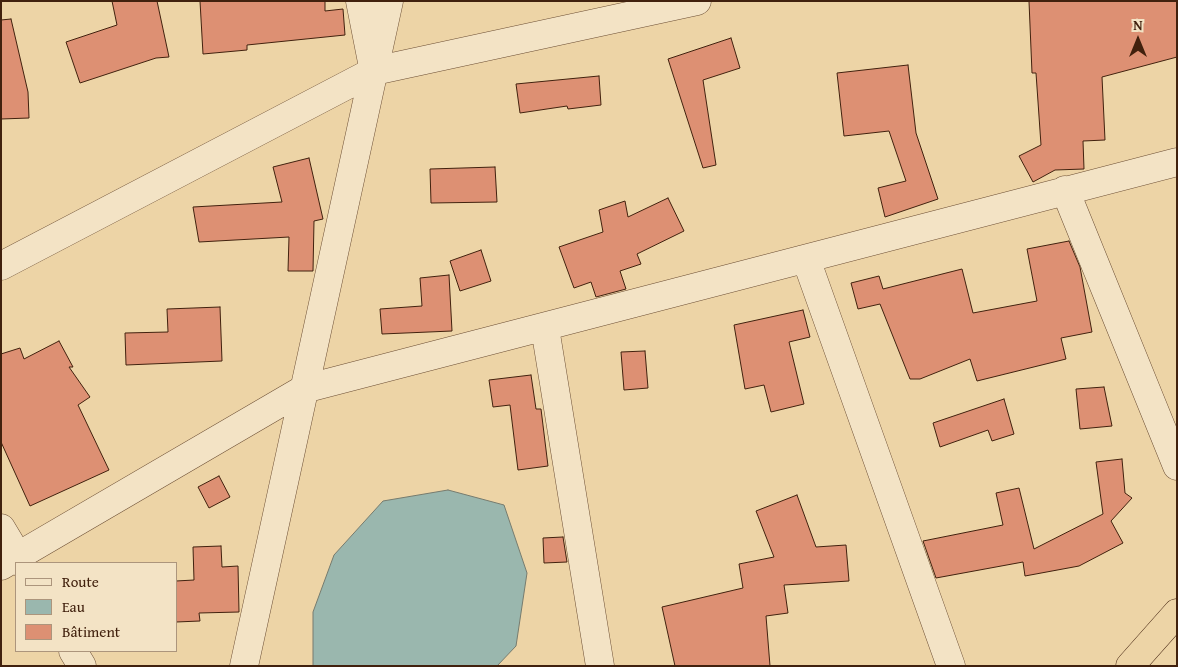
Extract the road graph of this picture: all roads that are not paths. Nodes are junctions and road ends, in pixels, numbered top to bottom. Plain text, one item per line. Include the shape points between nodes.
1 (360, 1) edge
2 (389, 1) edge
3 (697, 1) edge
4 (374, 71) junction
5 (1177, 162) edge
6 (1065, 190) junction
7 (806, 259) junction
8 (1, 266) edge
9 (545, 328) junction
10 (304, 389) junction
11 (1177, 466) edge
12 (1, 528) edge
13 (14, 562) edge
14 (1177, 613) edge
15 (74, 652) edge
16 (82, 666) edge
17 (244, 666) edge
18 (600, 666) edge
19 (951, 666) edge
20 (1130, 666) edge

1 - 4 street
2 - 4 street
3 - 4 street
4 - 8 street
4 - 10 street
5 - 6 street
6 - 7 street
6 - 11 street
7 - 9 street
7 - 19 street
9 - 10 street
9 - 18 street
10 - 13 street
10 - 17 street
12 - 13 street
14 - 20 highway
15 - 16 street

